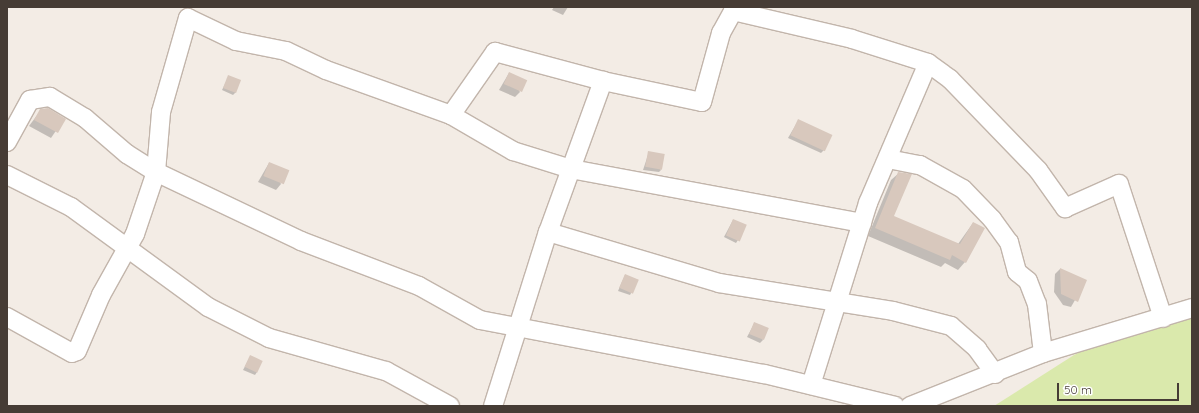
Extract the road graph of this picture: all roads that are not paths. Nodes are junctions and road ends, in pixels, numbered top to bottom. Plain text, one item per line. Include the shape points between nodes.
1 (928, 63) junction
2 (604, 81) junction
3 (451, 115) junction
4 (7, 142) edge
5 (888, 159) junction
6 (571, 169) junction
7 (156, 172) junction
8 (7, 175) edge
9 (862, 223) junction
10 (548, 232) junction
11 (125, 250) junction
12 (838, 302) junction
13 (1192, 308) edge
14 (7, 316) edge
15 (1163, 318) junction
16 (515, 329) junction
17 (1043, 353) junction
18 (995, 374) junction
19 (811, 385) junction
20 (450, 406) edge
21 (493, 406) edge
22 (895, 406) edge
23 (910, 406) edge

1 - 2 street via 852,39 733,11 721,33 702,102
1 - 5 street
1 - 15 street via 1008,138 1065,208 1116,185 1122,187
2 - 3 street via 495,52
2 - 6 street
3 - 6 street via 513,151
3 - 7 street via 326,70 286,51 236,41 188,18 161,112
4 - 7 street via 30,100 50,97 85,118 127,154
5 - 9 street
5 - 17 street via 920,165 963,189 992,219 1009,242 1017,272 1031,289
6 - 9 street
6 - 10 street
7 - 11 street via 135,234
7 - 16 street via 301,241 419,286 480,320
8 - 11 street via 71,208
9 - 12 street
10 - 12 street via 680,274
10 - 16 street
11 - 14 street via 75,353
11 - 20 street via 208,307 269,338 386,371
12 - 18 street via 950,326 977,349
12 - 19 street
13 - 15 street
15 - 17 street
16 - 19 street
16 - 21 street
17 - 18 street
18 - 23 street
19 - 22 street

